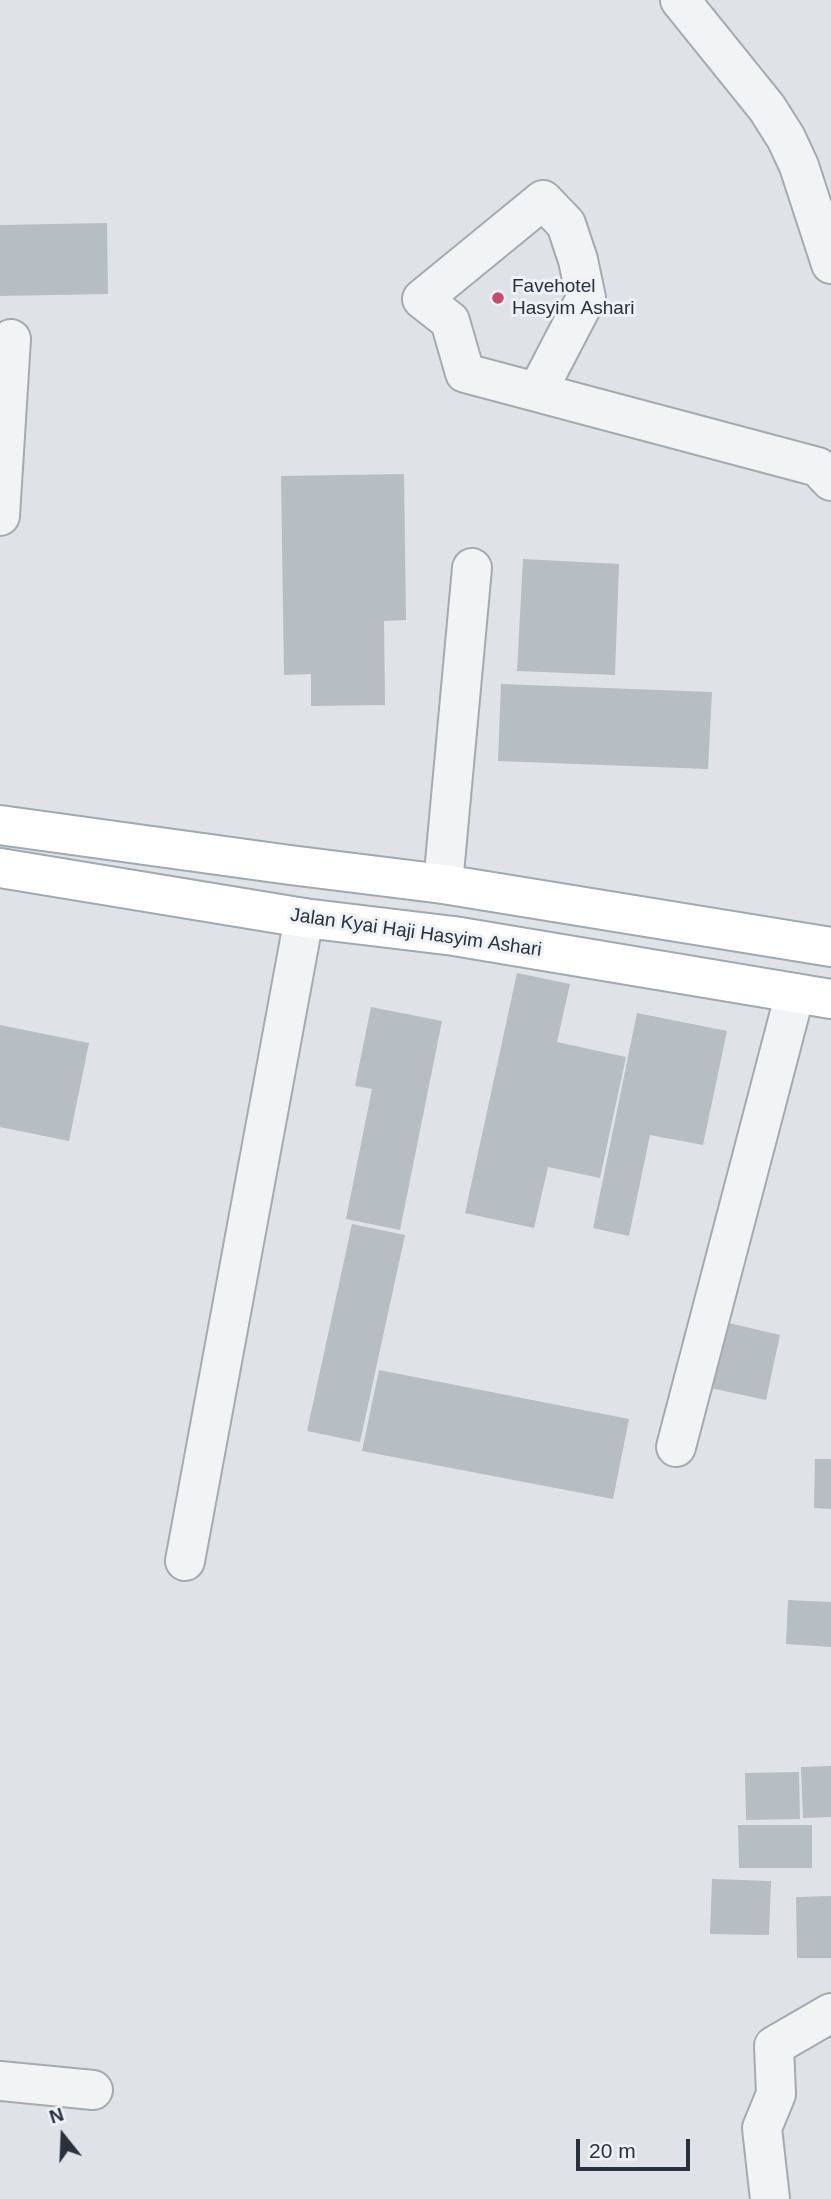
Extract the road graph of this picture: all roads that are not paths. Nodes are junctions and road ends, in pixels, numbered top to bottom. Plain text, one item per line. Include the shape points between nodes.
1 (680, 0) edge
2 (831, 264) edge
3 (11, 339) dead end
4 (537, 392) junction
5 (831, 481) edge
6 (0, 516) edge
7 (472, 568) dead end
8 (0, 825) edge
9 (0, 868) edge
10 (443, 884) junction
11 (303, 918) junction
12 (831, 947) edge
13 (813, 996) edge
14 (676, 1447) dead end
15 (186, 1561) dead end
16 (831, 2012) edge
17 (0, 2081) edge
18 (93, 2090) dead end
19 (770, 2199) edge

1 - 2 street via 786,138
3 - 6 street
4 - 4 street via 465,373 450,321 422,299 543,200 566,224 586,298
4 - 5 street via 818,467
7 - 10 street
8 - 10 main road
9 - 11 main road, Jalan Kyai Haji Hasyim Ashari
10 - 12 main road
11 - 13 main road, Jalan Kyai Haji Hasyim Ashari via 454,936
11 - 15 street
13 - 14 street
16 - 19 street via 774,2046 776,2094 762,2128
17 - 18 street

